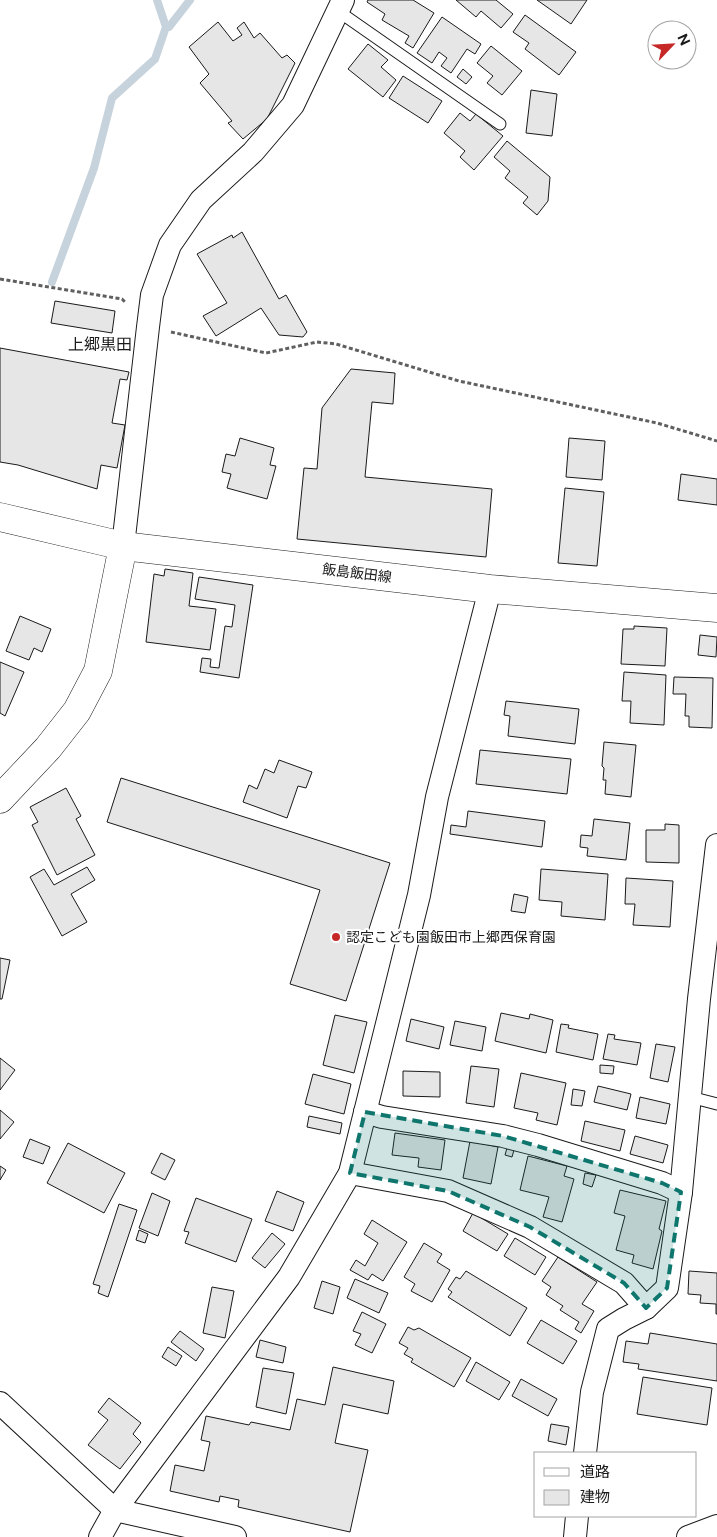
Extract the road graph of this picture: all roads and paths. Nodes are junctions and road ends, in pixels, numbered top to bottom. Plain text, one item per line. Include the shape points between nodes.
1 (341, 6) edge
2 (500, 124) dead end
3 (0, 279) edge
4 (148, 327) junction
5 (717, 441) edge
6 (0, 517) edge
7 (123, 546) junction
8 (490, 589) junction
9 (717, 608) edge
10 (0, 799) edge
11 (717, 845) edge
12 (690, 1097) junction
13 (717, 1104) edge
14 (365, 1112) junction
15 (350, 1173) junction
16 (680, 1192) junction
17 (646, 1308) junction
18 (0, 1403) edge
19 (584, 1452) edge
20 (115, 1510) junction
21 (577, 1517) edge
22 (717, 1526) edge
23 (100, 1537) edge
24 (235, 1537) edge
25 (575, 1537) edge
26 (688, 1537) edge

1 - 2 lane
1 - 4 street via 293,105 253,152 201,200 170,245 152,295
3 - 4 path via 122,299
4 - 5 path via 266,353 317,342 336,344 459,381 657,423
4 - 7 street
6 - 7 main road, 飯島飯田線
7 - 8 main road, 飯島飯田線
7 - 10 main road via 98,671 77,711 48,748
8 - 9 main road, 飯島飯田線
8 - 14 street via 437,797 419,895
11 - 12 street
12 - 13 lane
12 - 16 street
14 - 15 street
14 - 16 street via 512,1138 662,1183
15 - 17 street via 448,1191 530,1227 624,1283
15 - 20 street via 289,1277
16 - 17 street via 667,1288
17 - 19 street via 608,1329 592,1392
18 - 20 street
20 - 23 street
20 - 24 street
21 - 25 street
22 - 26 street

